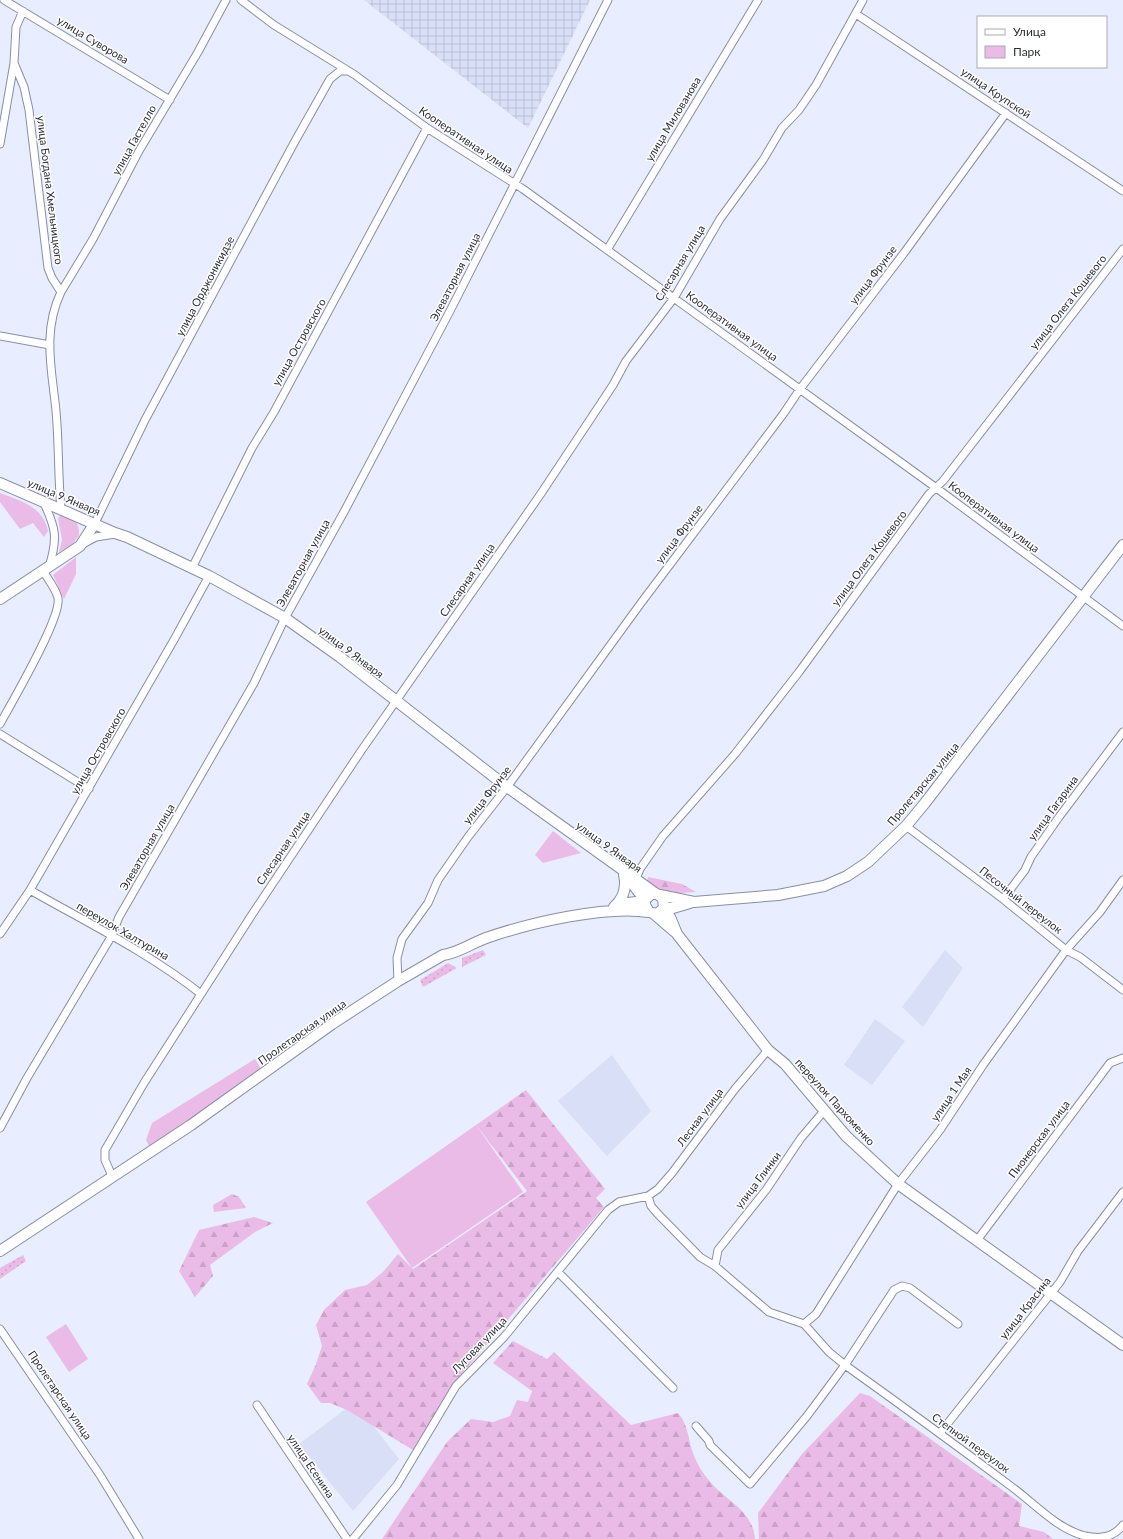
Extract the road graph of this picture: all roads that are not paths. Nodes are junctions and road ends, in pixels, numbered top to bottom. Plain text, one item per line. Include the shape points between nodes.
1 (4, 0) edge
2 (226, 0) edge
3 (241, 0) edge
4 (608, 0) edge
5 (758, 0) edge
6 (862, 0) edge
7 (23, 11) junction
8 (856, 14) junction
9 (14, 62) junction
10 (347, 71) junction
11 (170, 100) junction
12 (1006, 112) junction
13 (427, 128) junction
14 (0, 144) edge
15 (515, 184) junction
16 (1123, 191) edge
17 (1123, 248) edge
18 (607, 250) junction
19 (61, 292) junction
20 (674, 298) junction
21 (0, 336) edge
22 (50, 345) junction
23 (800, 389) junction
24 (0, 483) edge
25 (935, 487) junction
26 (42, 501) junction
27 (61, 509) junction
28 (95, 523) junction
29 (115, 534) junction
30 (1123, 545) edge
31 (80, 546) junction
32 (192, 568) junction
33 (46, 569) junction
34 (209, 576) junction
35 (1084, 597) junction
36 (0, 599) edge
37 (285, 618) junction
38 (1123, 626) edge
39 (396, 702) junction
40 (0, 724) edge
41 (1123, 732) edge
42 (0, 734) edge
43 (507, 787) junction
44 (88, 789) junction
45 (906, 826) junction
46 (621, 872) junction
47 (1123, 880) edge
48 (635, 881) junction
49 (30, 890) junction
50 (657, 894) junction
51 (1003, 899) junction
52 (645, 901) junction
53 (694, 902) junction
54 (614, 908) junction
55 (664, 908) junction
56 (603, 911) junction
57 (651, 913) junction
58 (0, 934) edge
59 (677, 934) junction
60 (111, 937) junction
61 (1066, 950) junction
62 (398, 981) junction
63 (1123, 990) edge
64 (201, 994) junction
65 (768, 1050) junction
66 (1123, 1058) edge
67 (824, 1111) junction
68 (0, 1128) edge
69 (113, 1178) junction
70 (898, 1184) junction
71 (1123, 1192) edge
72 (648, 1196) junction
73 (978, 1239) junction
74 (0, 1251) edge
75 (715, 1266) junction
76 (558, 1272) junction
77 (1051, 1292) junction
78 (804, 1324) junction
79 (958, 1324) dead end
80 (0, 1329) edge
81 (1123, 1345) edge
82 (845, 1365) junction
83 (673, 1388) dead end
84 (257, 1405) dead end
85 (696, 1426) dead end
86 (940, 1434) junction
87 (1123, 1525) edge
88 (138, 1539) edge
89 (347, 1539) edge
90 (353, 1539) edge

1 - 7 street, улица Суворова
2 - 11 street, улица Гастелло
3 - 10 street, Кооперативная улица via 274,25
4 - 15 street, Элеваторная улица
5 - 18 street, улица Милованова
6 - 8 street, Слесарная улица
7 - 9 street via 16,27
7 - 11 street, улица Суворова
8 - 12 street, улица Крупской
8 - 20 street, Слесарная улица via 816,85 799,110 782,128 763,160 720,219
9 - 14 street
9 - 19 street, улица Богдана Хмельницкого via 24,87 29,110 48,268
10 - 13 street, Кооперативная улица
10 - 28 street, улица Орджоникидзе via 340,71 330,80 294,143 145,420
11 - 19 street, улица Гастелло via 139,151 93,240
12 - 16 street, улица Крупской
12 - 23 street, улица Фрунзе via 904,253
13 - 15 street, Кооперативная улица
13 - 32 street, улица Островского via 285,392 252,448
15 - 18 street, Кооперативная улица
15 - 37 street, Элеваторная улица via 345,510
17 - 25 street, улица Олега Кошевого via 943,481
18 - 20 street, Кооперативная улица
19 - 22 street via 54,308
20 - 23 street, Кооперативная улица
20 - 39 street, Слесарная улица via 626,361 613,385 540,495 419,665
21 - 22 street
22 - 27 street
23 - 25 street, Кооперативная улица
23 - 43 street, улица Фрунзе
24 - 26 main road, улица 9 Января
25 - 35 street, Кооперативная улица
25 - 48 street, улица Олега Кошевого via 799,672 735,754 662,836
26 - 27 main road, улица 9 Января
26 - 33 street via 54,524 56,537 55,548
27 - 28 main road, улица 9 Января
28 - 29 main road, улица 9 Января
28 - 31 main road
29 - 31 street via 96,537
29 - 32 main road, улица 9 Января via 127,537
30 - 35 main road, Пролетарская улица
31 - 33 main road
32 - 34 main road, улица 9 Января
33 - 36 main road
33 - 40 street via 58,596 59,607 42,646
34 - 37 main road, улица 9 Января
34 - 44 street, улица Островского
35 - 38 street, Кооперативная улица
35 - 45 main road, Пролетарская улица
37 - 39 main road, улица 9 Января via 340,657
37 - 60 street, Элеваторная улица via 254,683 119,917
39 - 43 main road, улица 9 Января
39 - 64 street, Слесарная улица via 356,758
41 - 51 street, улица Гагарина via 1059,817
42 - 44 street
43 - 46 main road, улица 9 Января
43 - 62 street, улица Фрунзе via 438,880 428,903 402,939 396,958
44 - 49 street, улица Островского
45 - 51 street, Песочный переулок
45 - 53 main road, Пролетарская улица via 868,862 847,876 824,886 778,895
46 - 48 main road, улица 9 Января
46 - 52 main road
46 - 54 main road via 626,884 625,892
47 - 61 street, улица 1 Мая via 1100,912
48 - 50 main road, улица 9 Января
49 - 58 street, улица Островского
49 - 60 street, переулок Халтурина
50 - 52 main road via 647,897
50 - 53 main road, Пролетарская улица
50 - 55 main road via 664,898
51 - 61 street, Песочный переулок
52 - 54 main road
52 - 57 main road via 646,909
53 - 55 main road
54 - 56 main road
55 - 57 main road via 660,912
55 - 59 main road, переулок Пархоменко
56 - 57 main road, Пролетарская улица via 639,910
56 - 62 main road, Пролетарская улица via 488,937 443,955
57 - 59 main road
59 - 65 main road, переулок Пархоменко
60 - 64 street, переулок Халтурина via 170,970
60 - 68 street, Элеваторная улица
61 - 63 street, Песочный переулок via 1080,957
61 - 70 street, улица 1 Мая via 983,1065 940,1130
62 - 69 main road, Пролетарская улица via 332,1024
64 - 69 street, Слесарная улица via 105,1150 105,1160
65 - 67 main road, переулок Пархоменко via 785,1064
65 - 72 street, Лесная улица via 735,1088 672,1173
66 - 73 street, Пионерская улица via 1110,1063
67 - 70 main road, переулок Пархоменко
67 - 75 street, улица Глинки via 718,1250
69 - 74 main road, Пролетарская улица
70 - 73 main road, переулок Пархоменко
70 - 78 street, улица 1 Мая via 816,1314
71 - 77 street, улица Красина via 1078,1251 1060,1282
72 - 75 street, Степной переулок via 651,1206 657,1213 700,1257
72 - 76 street, Луговая улица via 619,1202 608,1210
73 - 77 main road, переулок Пархоменко
75 - 78 street, Степной переулок via 769,1312
76 - 83 street
76 - 90 street, Луговая улица via 504,1337 456,1386 397,1485
77 - 81 main road, переулок Пархоменко
77 - 86 street, улица Красина
78 - 82 street, Степной переулок
79 - 82 street via 910,1288 902,1286 894,1290
80 - 88 street, Пролетарская улица via 100,1475
82 - 85 street via 807,1416 750,1484 710,1445
82 - 86 street, Степной переулок
84 - 89 street, улица Есенина
86 - 87 street, Степной переулок via 1064,1527 1084,1536 1104,1538 1112,1535

